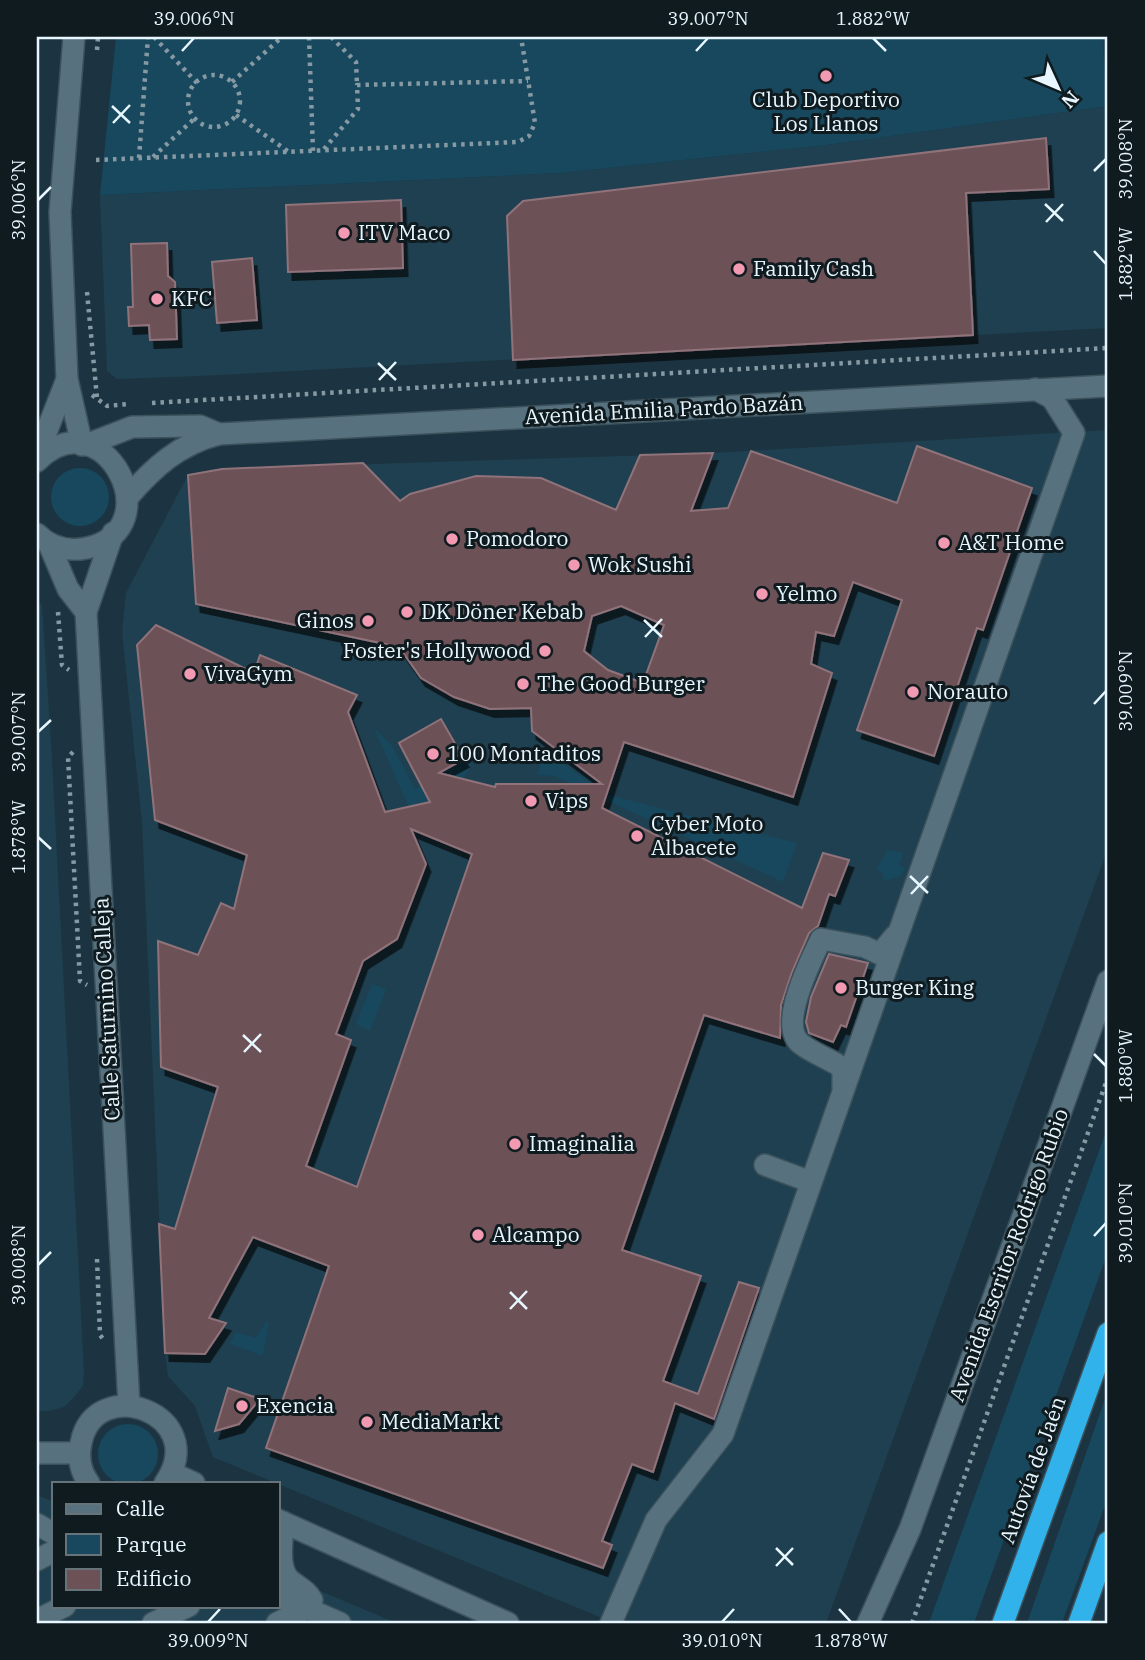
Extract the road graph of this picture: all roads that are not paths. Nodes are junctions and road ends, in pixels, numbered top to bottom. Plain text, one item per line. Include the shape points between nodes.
1 (74, 37) edge
2 (67, 379) junction
3 (1108, 386) edge
4 (1035, 389) junction
5 (46, 410) edge
6 (219, 434) junction
7 (84, 445) junction
8 (37, 458) edge
9 (127, 498) junction
10 (113, 533) junction
11 (42, 544) edge
12 (86, 612) junction
13 (900, 928) junction
14 (1108, 981) edge
15 (844, 1091) junction
16 (765, 1165) dead end
17 (811, 1182) junction
18 (1108, 1333) edge
19 (129, 1405) junction
20 (37, 1453) edge
21 (79, 1453) junction
22 (168, 1478) edge
23 (88, 1482) edge
24 (189, 1482) edge
25 (281, 1521) edge
26 (910, 1529) junction
27 (1108, 1542) edge
28 (280, 1597) edge
29 (60, 1608) edge
30 (185, 1608) edge
31 (308, 1608) junction
32 (42, 1615) edge
33 (153, 1623) edge
34 (277, 1623) edge
35 (340, 1623) edge
36 (508, 1623) edge
37 (611, 1623) edge
38 (868, 1623) edge
39 (886, 1623) edge
40 (1003, 1623) edge
41 (1079, 1623) edge

1 - 2 street via 60,212
2 - 5 street
2 - 7 street
3 - 4 street, Avenida Emilia Pardo Bazán
4 - 6 street, Avenida Emilia Pardo Bazán
4 - 13 street via 1052,398 1074,433
5 - 8 street
6 - 7 street, Avenida Emilia Pardo Bazán via 200,426 132,427
6 - 9 street, Avenida Emilia Pardo Bazán via 183,446 155,467
7 - 8 street, Avenida Emilia Pardo Bazán via 57,447
7 - 9 street via 112,459 121,471
9 - 10 street, Calle Saturnino Calleja via 126,510
10 - 11 street via 103,542 77,550
10 - 12 street, Calle Saturnino Calleja
11 - 12 street
12 - 19 street, Calle Saturnino Calleja
13 - 15 street
13 - 15 street via 880,954 821,939 794,1006 791,1029 799,1043 843,1068
14 - 26 street, Avenida Escritor Rodrigo Rubio
15 - 17 street
16 - 17 street
17 - 37 street via 723,1434 656,1520
18 - 40 highway, Autovía de Jaén
19 - 21 street via 100,1414 89,1425
19 - 22 street via 154,1413 164,1422 176,1446
20 - 21 street
21 - 23 street
22 - 24 street
25 - 31 street via 283,1570 289,1580 307,1591 312,1600
25 - 36 street
26 - 38 street, Avenida Escritor Rodrigo Rubio
26 - 39 street, Avenida Escritor Rodrigo Rubio
27 - 41 highway
28 - 31 street
29 - 32 street
30 - 33 street
31 - 34 street
31 - 35 street

